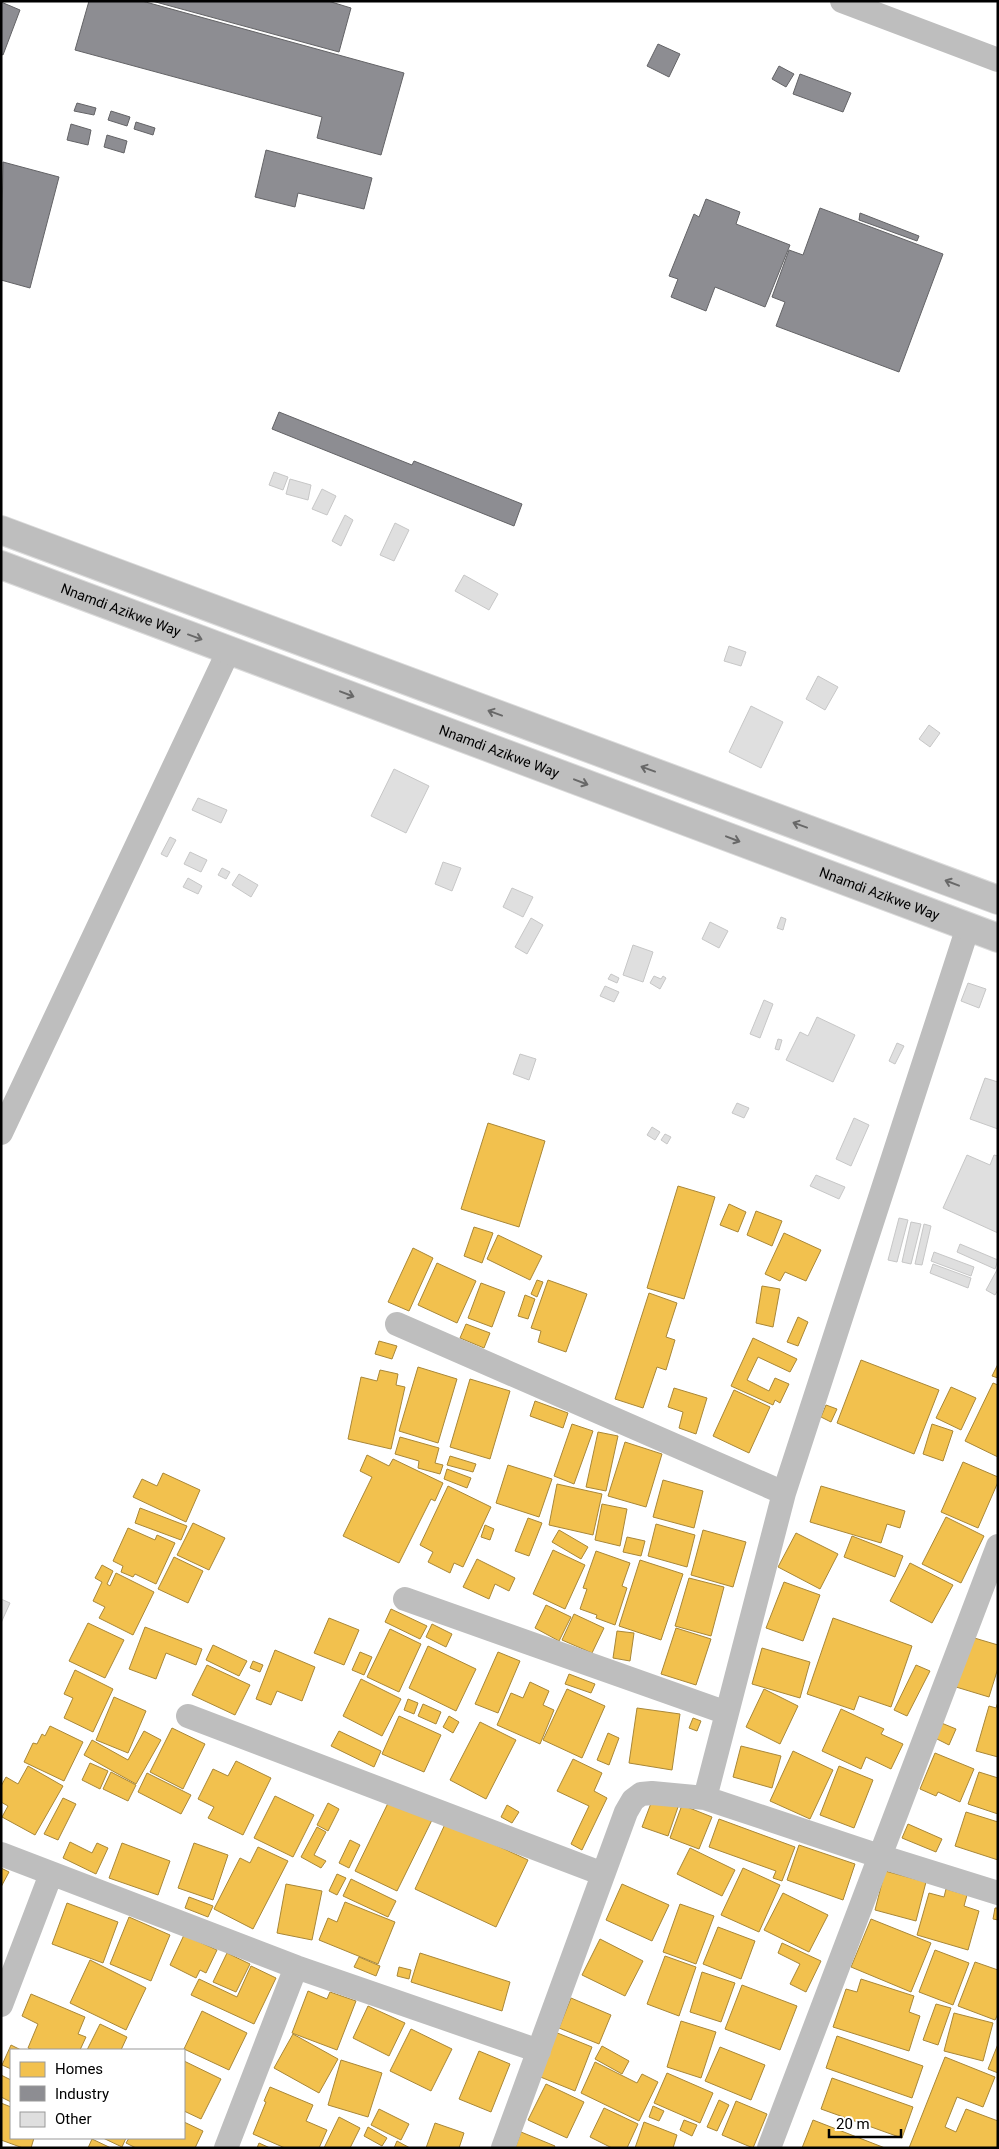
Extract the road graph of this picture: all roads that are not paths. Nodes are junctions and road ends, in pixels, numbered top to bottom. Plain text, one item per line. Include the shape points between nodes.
1 (842, 1) edge
2 (998, 60) edge
3 (1, 530) edge
4 (1, 566) edge
5 (229, 650) junction
6 (998, 900) edge
7 (968, 927) junction
8 (998, 938) edge
9 (1, 1133) edge
10 (397, 1324) dead end
11 (784, 1493) junction
12 (998, 1546) edge
13 (405, 1599) dead end
14 (727, 1713) junction
15 (188, 1716) dead end
16 (705, 1798) junction
17 (1, 1854) edge
18 (879, 1856) junction
19 (51, 1874) junction
20 (604, 1874) junction
21 (998, 1893) edge
22 (296, 1967) junction
23 (1, 2005) edge
24 (539, 2051) junction
25 (226, 2148) edge
26 (503, 2148) edge
27 (770, 2148) edge

1 - 2 street
6 -> 3 highway
4 -> 5 highway, Nnamdi Azikwe Way
5 -> 7 highway, Nnamdi Azikwe Way
5 - 9 street
7 - 8 highway, Nnamdi Azikwe Way
7 - 11 street
10 - 11 street
11 - 14 street
12 - 18 street
13 - 14 street
14 - 16 street
15 - 20 street
16 - 18 street
16 - 20 street via 652,1792 633,1800
17 - 19 street
18 - 21 street
18 - 27 street
19 - 22 street
19 - 23 street
20 - 24 street
22 - 24 street
22 - 25 street
24 - 26 street

